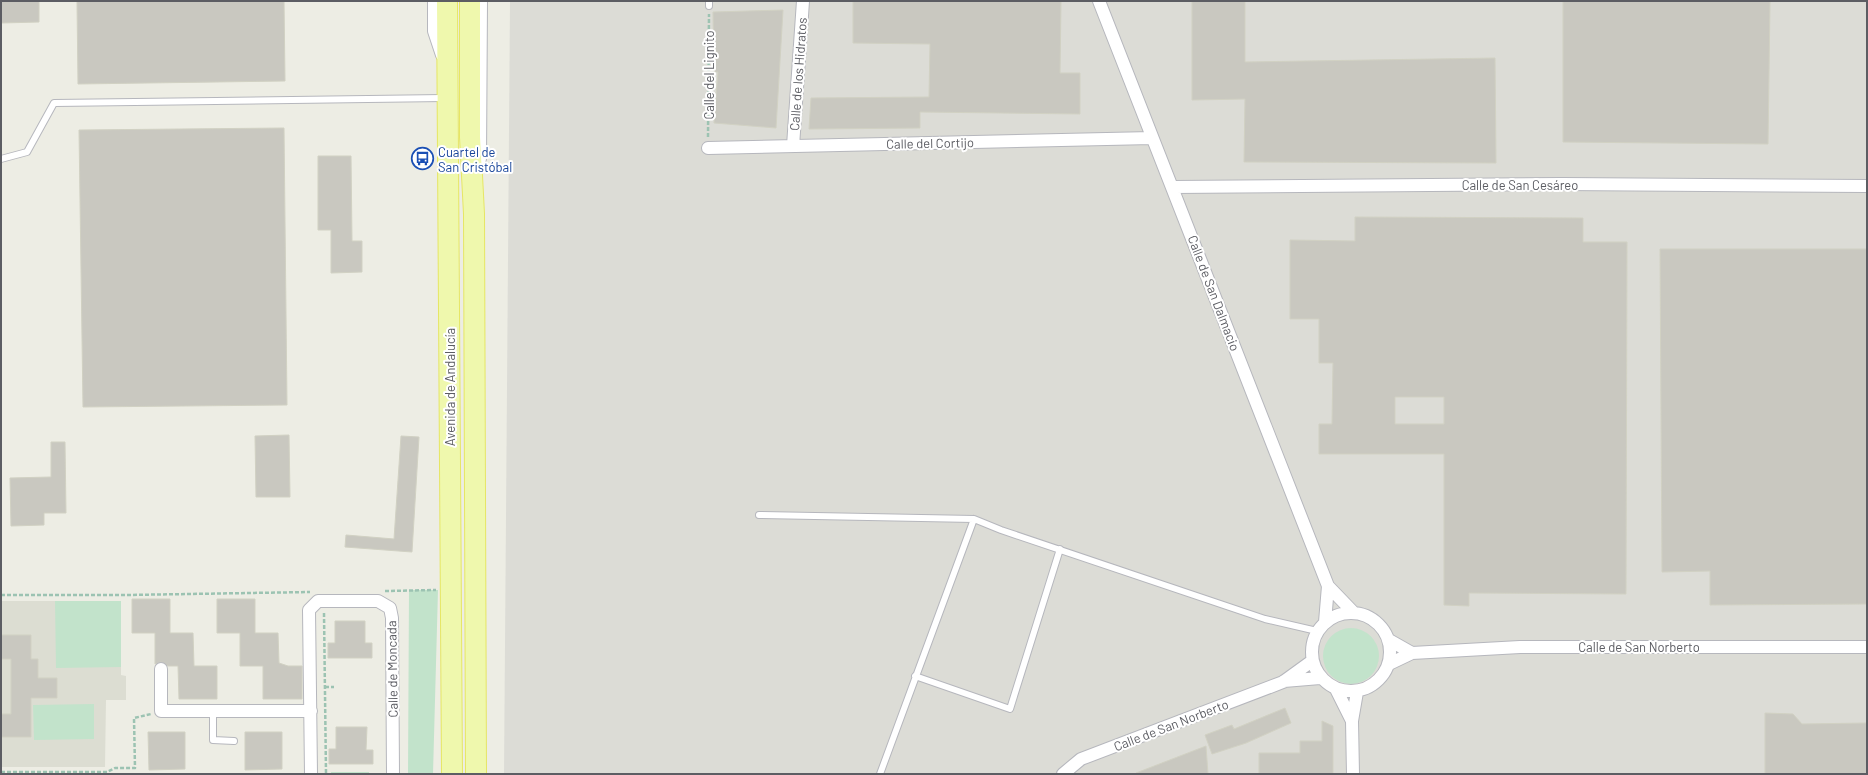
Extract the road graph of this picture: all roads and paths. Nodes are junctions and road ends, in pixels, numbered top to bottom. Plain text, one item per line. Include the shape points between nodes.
1 (434, 1) edge
2 (447, 1) edge
3 (470, 1) edge
4 (481, 1) edge
5 (803, 1) edge
6 (1099, 1) edge
7 (709, 3) edge
8 (447, 69) junction
9 (448, 98) junction
10 (1152, 138) junction
11 (793, 146) junction
12 (708, 148) joint
13 (1, 159) edge
14 (1867, 186) edge
15 (1173, 187) junction
16 (474, 214) junction
17 (759, 515) dead end
18 (974, 518) junction
19 (1060, 549) junction
20 (1328, 586) junction
21 (438, 590) dead end
22 (380, 591) dead end
23 (312, 592) dead end
24 (1, 595) edge
25 (324, 601) junction
26 (1354, 613) junction
27 (1321, 626) junction
28 (1389, 640) junction
29 (1867, 647) edge
30 (1412, 653) junction
31 (1312, 661) junction
32 (1389, 664) junction
33 (161, 669) dead end
34 (915, 676) junction
35 (1320, 678) junction
36 (1283, 682) junction
37 (325, 687) junction
38 (334, 688) dead end
39 (1336, 689) junction
40 (1357, 692) junction
41 (161, 711) junction
42 (213, 711) junction
43 (311, 711) junction
44 (1352, 721) junction
45 (234, 741) dead end
46 (1, 772) edge
47 (108, 773) edge
48 (311, 774) edge
49 (326, 774) edge
50 (392, 774) edge
51 (452, 774) edge
52 (476, 774) edge
53 (880, 774) edge
54 (1064, 774) edge
55 (1353, 774) edge

1 - 8 street via 434,31
2 - 8 main road, Avenida de Andalucía
3 - 16 main road, Avenida de Andalucía via 470,137
4 - 16 street, Avenida de Andalucía via 480,180
5 - 11 street, Calle de los Hidratos
6 - 10 street, Calle de San Dalmacio
7 - 12 path, Calle del Lignito
8 - 9 main road, Avenida de Andalucía
9 - 13 lane via 54,103 27,152
9 - 51 main road, Avenida de Andalucía
10 - 11 street, Calle del Cortijo
10 - 15 street, Calle de San Dalmacio
11 - 12 street, Calle del Cortijo
14 - 15 street, Calle de San Cesáreo via 1562,184
15 - 20 street, Calle de San Dalmacio
16 - 52 main road, Avenida de Andalucía
17 - 18 lane
18 - 19 lane via 1001,530
18 - 34 lane
19 - 27 lane via 1265,619
19 - 34 lane via 1010,709
20 - 26 street, Calle de San Dalmacio
20 - 27 street, Calle de San Dalmacio
21 - 22 path
23 - 24 path
25 - 37 path
25 - 43 street via 318,601 309,610
25 - 50 street, Calle de Moncada via 378,601 390,608
26 - 27 street via 1338,615
26 - 28 street via 1369,617 1381,626
27 - 31 street via 1311,650
28 - 30 street
28 - 32 street
29 - 30 street, Calle de San Norberto via 1520,648
30 - 32 street, Calle de San Norberto
31 - 35 street
31 - 36 street, Calle de San Norberto
32 - 40 street via 1382,677 1371,687
33 - 41 street
34 - 53 lane
35 - 36 street, Calle de San Norberto
35 - 39 street
36 - 54 street, Calle de San Norberto via 1081,759
37 - 38 path
37 - 49 path
39 - 40 street
39 - 44 street
40 - 44 street
41 - 42 street
41 - 47 path via 134,718 135,768 115,768
42 - 43 street
42 - 45 lane via 213,740
43 - 48 street
44 - 55 street
46 - 47 path

